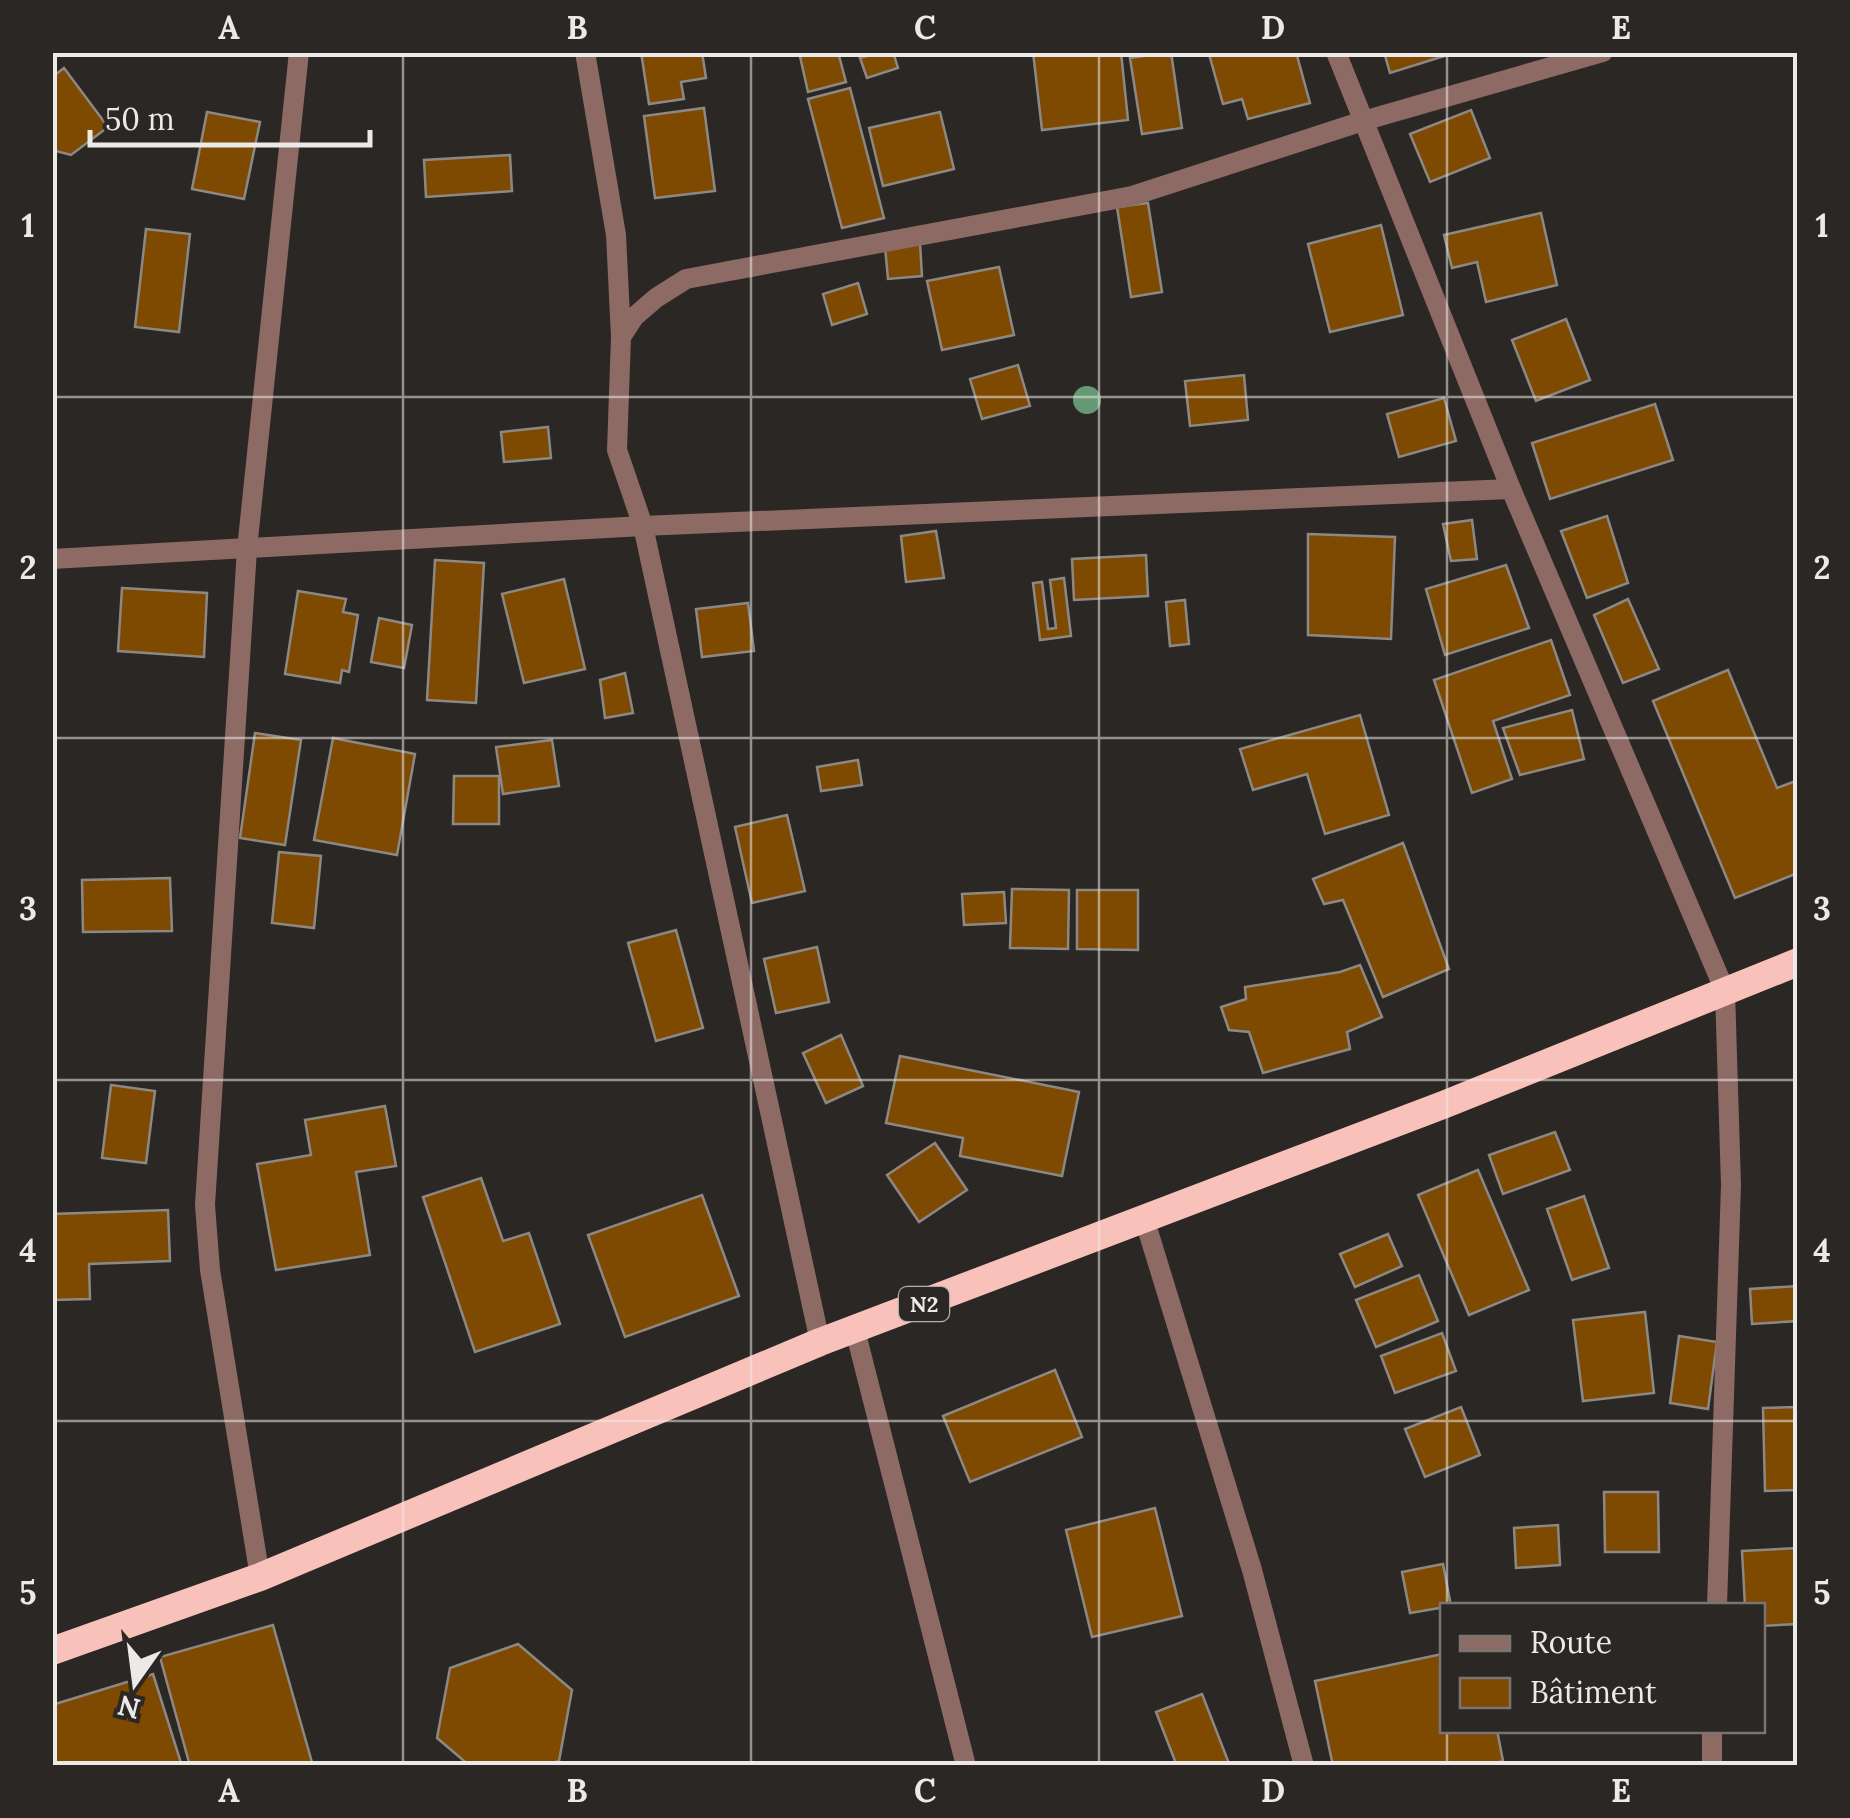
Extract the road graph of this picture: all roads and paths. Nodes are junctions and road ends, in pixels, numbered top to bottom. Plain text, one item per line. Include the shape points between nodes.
1 (299, 52) edge
2 (584, 52) edge
3 (1336, 52) edge
4 (1603, 52) edge
5 (1363, 120) junction
6 (621, 338) junction
7 (1511, 488) junction
8 (643, 526) junction
9 (248, 548) junction
10 (52, 559) edge
11 (1798, 962) edge
12 (1725, 991) junction
13 (1144, 1218) junction
14 (855, 1330) junction
15 (820, 1342) junction
16 (260, 1577) junction
17 (1717, 1603) edge
18 (52, 1651) edge
19 (1712, 1733) edge
20 (966, 1766) edge
21 (1304, 1766) edge
22 (1712, 1766) edge

1 - 9 street
2 - 6 street via 616,234
3 - 5 street
4 - 5 street
5 - 6 street via 1132,196 686,280 634,317
5 - 7 street
6 - 8 street via 617,450
7 - 8 street
7 - 12 street
8 - 9 street
8 - 15 street
9 - 10 street
9 - 16 street via 205,1204
11 - 12 highway, N2
12 - 13 highway, N2
12 - 17 street via 1730,1185
13 - 14 highway, N2
13 - 21 street via 1252,1570
14 - 15 highway, N2
14 - 20 street
15 - 16 highway, N2
16 - 18 highway, N2
19 - 22 street

